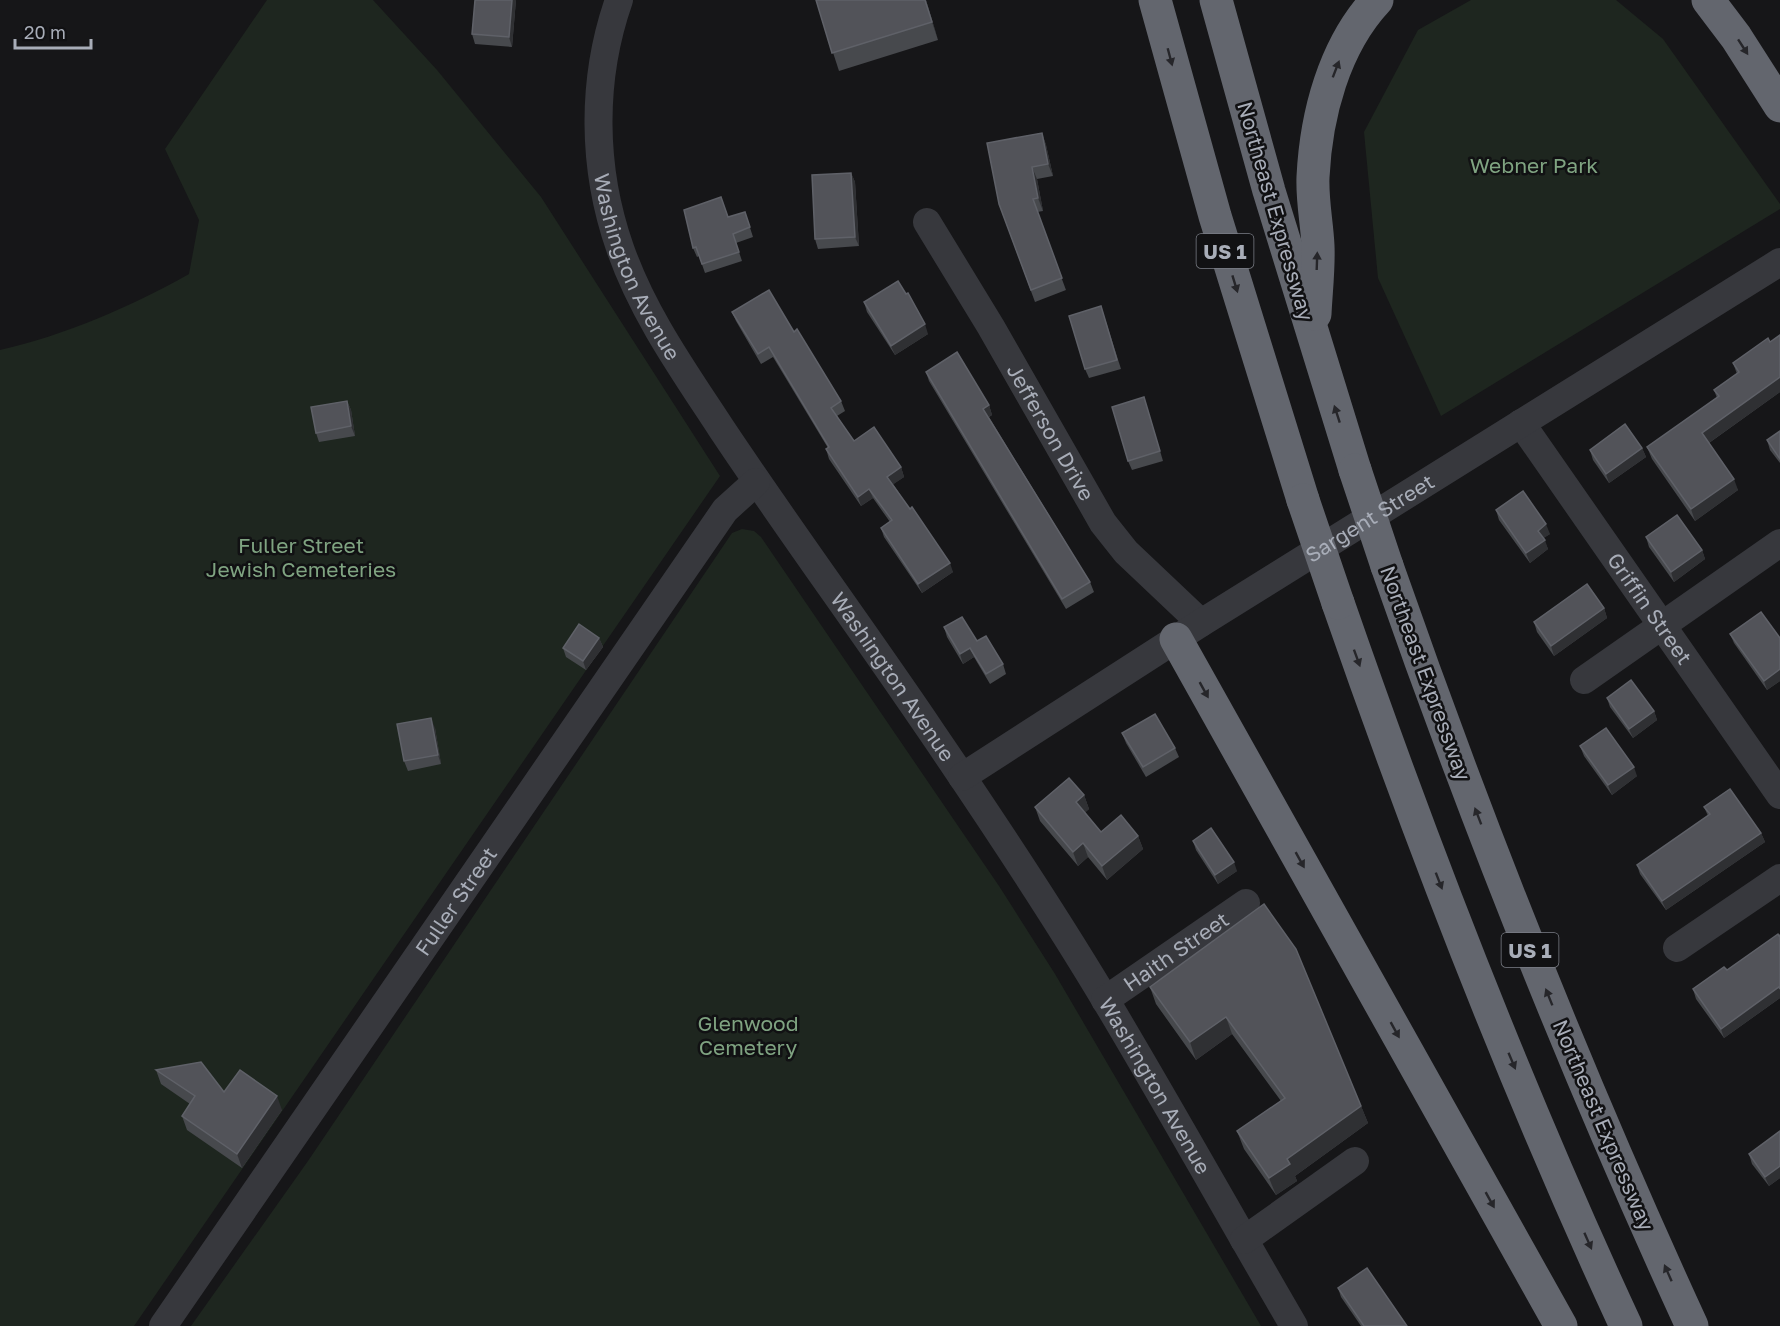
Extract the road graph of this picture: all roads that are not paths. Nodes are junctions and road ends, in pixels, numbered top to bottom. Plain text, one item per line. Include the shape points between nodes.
1 (619, 0) edge
2 (1155, 0) edge
3 (1216, 0) edge
4 (1377, 0) edge
5 (1708, 0) edge
6 (1780, 106) edge
7 (927, 222) dead end
8 (1780, 262) edge
9 (1314, 340) junction
10 (1521, 423) junction
11 (756, 482) junction
12 (1780, 543) edge
13 (1659, 625) junction
14 (1189, 631) junction
15 (1584, 680) dead end
16 (962, 777) junction
17 (1780, 795) edge
18 (1780, 878) edge
19 (1246, 903) dead end
20 (1677, 948) dead end
21 (1105, 1000) junction
22 (1354, 1161) dead end
23 (1244, 1240) junction
24 (163, 1326) edge
25 (1294, 1326) edge
26 (1561, 1326) edge
27 (1626, 1326) edge
28 (1692, 1326) edge

1 - 11 street, Washington Avenue via 598,100 601,165 612,223 652,321
2 -> 27 highway, US 1, bridge via 1215,216 1302,500 1338,603 1475,973
3 - 9 highway, Northeast Expressway / US 1
9 -> 4 highway via 1318,246 1313,178 1320,122 1346,45
5 -> 6 highway
7 - 14 street, Jefferson Drive via 1103,523
8 - 10 street, Sargent Street
28 -> 9 highway, Northeast Expressway / US 1, bridge via 1530,950 1387,566
10 - 13 street, Griffin Street
10 - 14 street, Sargent Street
11 - 16 street, Washington Avenue
11 - 24 street, Fuller Street via 725,510
12 - 13 street
13 - 15 street
13 - 17 street, Griffin Street
14 - 16 street, Sargent Street
14 -> 26 highway
16 - 21 street, Washington Avenue
18 - 20 street
19 - 21 street, Haith Street
21 - 23 street, Washington Avenue
22 - 23 street
23 - 25 street, Washington Avenue

